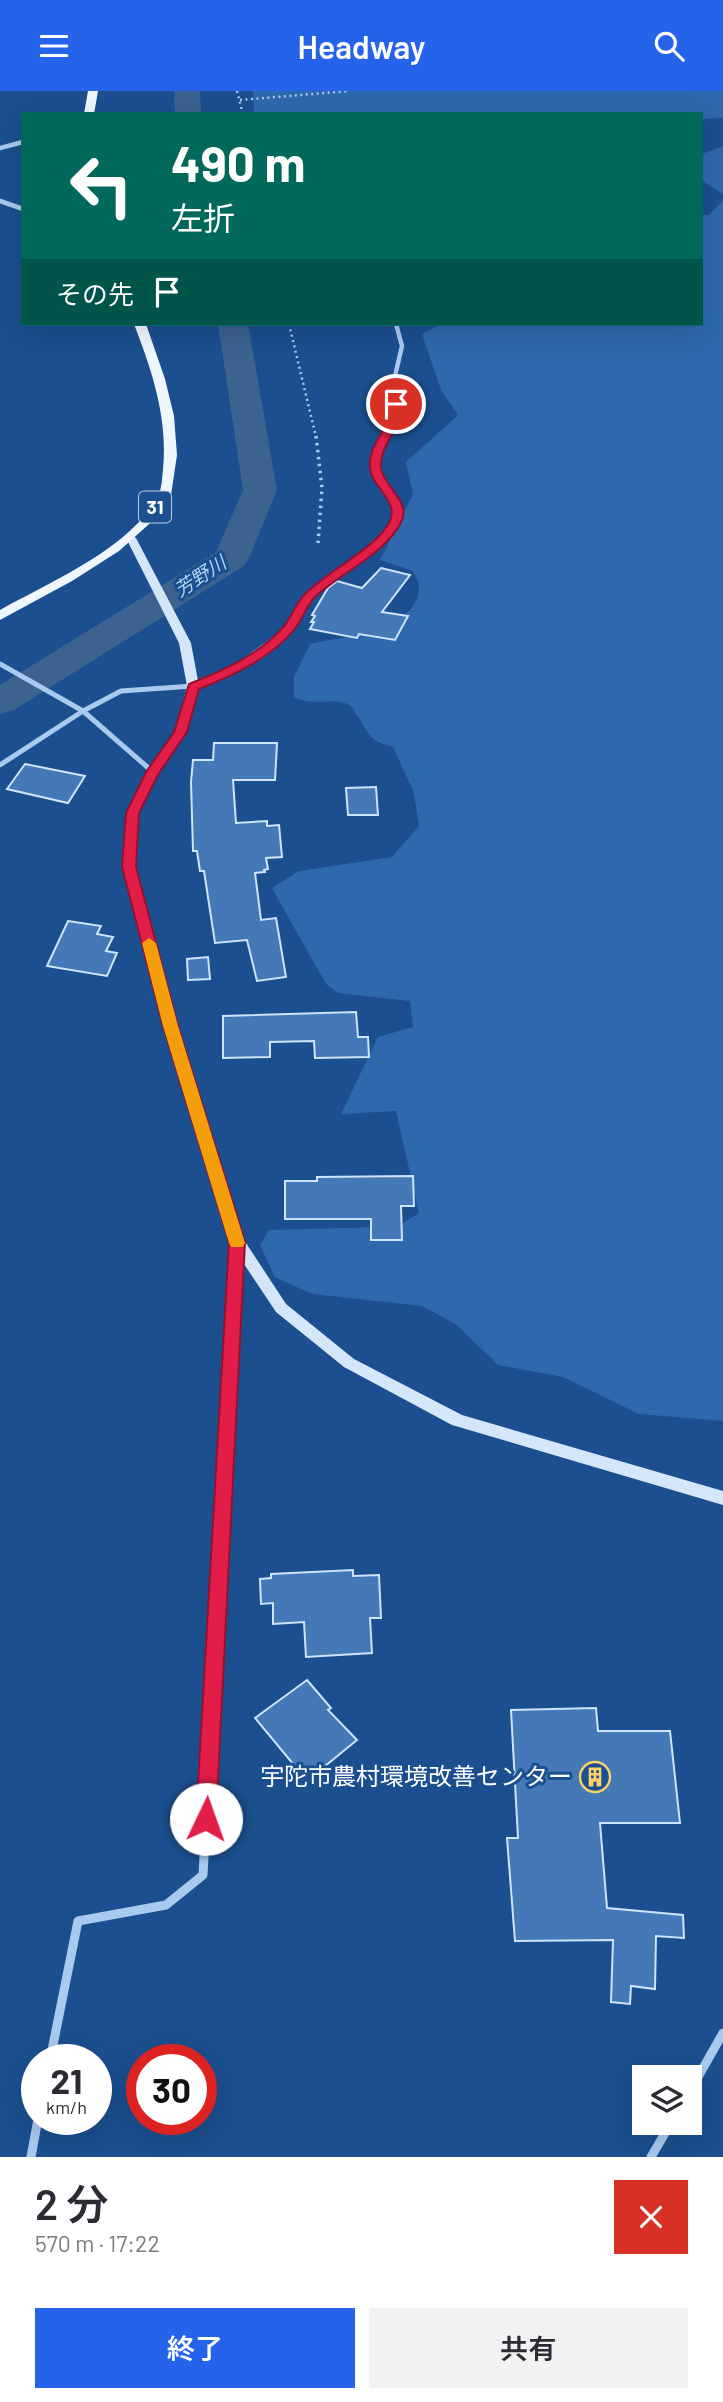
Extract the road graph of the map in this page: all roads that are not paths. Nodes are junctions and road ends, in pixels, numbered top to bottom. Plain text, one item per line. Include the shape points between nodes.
1 (93, 91) edge
2 (89, 112) edge
3 (21, 143) edge
4 (0, 148) edge
5 (0, 194) edge
6 (2, 201) edge
7 (21, 208) edge
8 (141, 326) edge
9 (397, 326) edge
10 (133, 542) junction
11 (1, 615) edge
12 (0, 664) edge
13 (193, 687) junction
14 (83, 711) junction
15 (0, 765) edge
16 (153, 772) junction
17 (237, 1242) junction
18 (723, 1498) edge
19 (723, 2033) edge
20 (53, 2044) edge
21 (702, 2070) edge
22 (35, 2135) edge
23 (664, 2135) edge
24 (31, 2157) edge
25 (651, 2157) edge

1 - 2 main road
3 - 4 street
5 - 6 street
6 - 7 street
8 - 10 main road, 31 via 158,369 168,415 170,463 166,493
9 - 13 street via 402,346 395,376 396,418 374,459 376,475 398,510 396,520 384,538 308,597 289,628 268,646 227,674
10 - 11 main road, 31
10 - 13 street via 185,643
12 - 14 street
13 - 14 street via 121,691
13 - 16 street via 181,732
14 - 15 street
14 - 16 street
16 - 17 street via 132,813 129,867 171,1026
17 - 18 street via 281,1308 349,1363 458,1420
17 - 20 street via 203,1875 166,1905 78,1921
19 - 21 street
22 - 24 street
23 - 25 street

